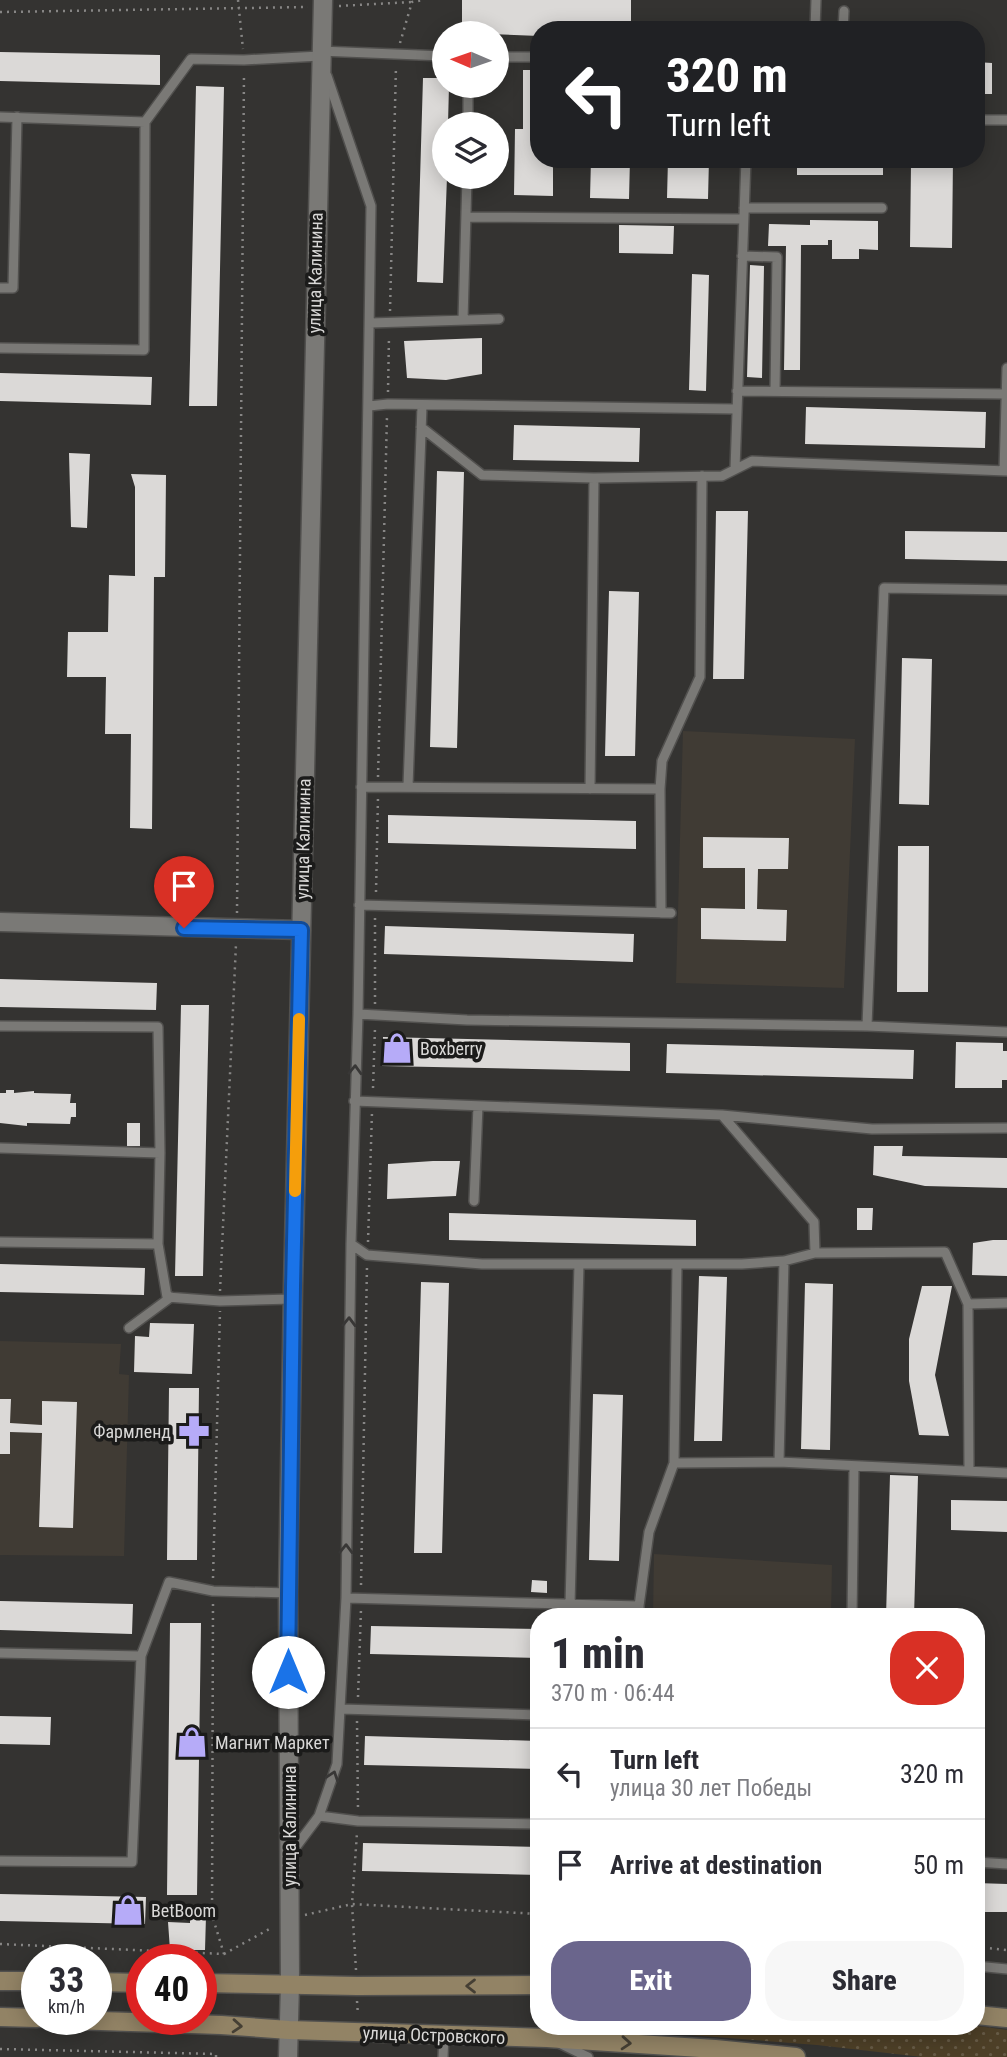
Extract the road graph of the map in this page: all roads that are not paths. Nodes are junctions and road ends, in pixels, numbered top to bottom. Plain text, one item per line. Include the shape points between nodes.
1 (323, 0) edge
2 (816, 0) edge
3 (844, 11) dead end
4 (815, 21) edge
5 (843, 21) edge
6 (320, 53) junction
7 (432, 55) edge
8 (509, 57) edge
9 (530, 57) edge
10 (0, 117) edge
11 (17, 117) junction
12 (985, 120) edge
13 (1007, 120) edge
14 (145, 122) junction
15 (746, 168) edge
16 (467, 189) edge
17 (744, 208) junction
18 (882, 208) dead end
19 (466, 216) junction
20 (743, 219) junction
21 (742, 256) junction
22 (0, 288) edge
23 (499, 319) dead end
24 (463, 320) junction
25 (370, 323) junction
26 (0, 348) edge
27 (1007, 368) edge
28 (737, 391) junction
29 (775, 391) junction
30 (1006, 394) edge
31 (369, 406) junction
32 (422, 406) junction
33 (737, 409) junction
34 (421, 427) junction
35 (735, 470) junction
36 (1005, 471) edge
37 (702, 476) junction
38 (594, 478) junction
39 (1007, 590) edge
40 (408, 786) junction
41 (360, 787) junction
42 (590, 789) junction
43 (660, 789) junction
44 (359, 905) junction
45 (0, 922) edge
46 (301, 930) junction
47 (358, 1014) junction
48 (0, 1026) edge
49 (867, 1026) junction
50 (1007, 1032) edge
51 (354, 1101) junction
52 (478, 1106) junction
53 (722, 1115) junction
54 (1007, 1128) edge
55 (0, 1148) edge
56 (160, 1153) junction
57 (474, 1201) dead end
58 (0, 1242) edge
59 (158, 1244) junction
60 (351, 1244) junction
61 (815, 1254) junction
62 (783, 1261) junction
63 (579, 1264) junction
64 (677, 1264) junction
65 (172, 1297) junction
66 (292, 1299) junction
67 (1007, 1303) edge
68 (968, 1304) junction
69 (129, 1328) dead end
70 (779, 1462) junction
71 (674, 1463) junction
72 (854, 1466) junction
73 (969, 1471) junction
74 (1007, 1474) edge
75 (288, 1593) junction
76 (346, 1598) junction
77 (570, 1604) junction
78 (639, 1606) joint
79 (852, 1608) edge
80 (0, 1653) edge
81 (141, 1656) junction
82 (341, 1709) junction
83 (530, 1715) edge
84 (319, 1816) junction
85 (530, 1824) edge
86 (289, 1856) junction
87 (0, 1861) edge
88 (985, 1863) edge
89 (1007, 1864) edge
90 (985, 1967) edge
91 (1007, 1969) edge
92 (0, 1981) edge
93 (21, 1981) edge
94 (217, 1983) edge
95 (290, 1984) junction
96 (530, 1985) edge
97 (985, 2016) edge
98 (0, 2017) edge
99 (21, 2018) edge
100 (1007, 2018) edge
101 (112, 2021) edge
102 (289, 2030) junction
103 (444, 2035) junction
104 (547, 2038) junction
105 (288, 2057) edge
106 (443, 2057) edge
107 (588, 2057) edge
108 (796, 2057) edge

1 - 6 street, улица Калинина
2 - 4 lane
3 - 5 lane
6 - 7 lane
6 - 14 lane via 191,60
6 - 25 lane via 371,206
6 - 46 street, улица Калинина
8 - 9 lane
10 - 11 lane
11 - 14 lane
11 - 22 lane via 13,288
12 - 13 lane
14 - 26 lane via 144,350
15 - 17 lane
16 - 19 lane
17 - 18 lane
17 - 20 lane
19 - 20 lane
19 - 24 lane
20 - 21 lane
21 - 28 lane
21 - 29 lane via 778,257
23 - 24 lane
24 - 25 lane
25 - 31 lane
27 - 30 lane
28 - 29 lane
28 - 33 lane
29 - 30 lane
30 - 36 lane
31 - 32 lane
31 - 41 lane
32 - 33 lane
32 - 34 lane
33 - 35 lane
34 - 38 lane via 482,475
34 - 40 lane
35 - 36 lane via 752,461
35 - 37 lane via 722,476
37 - 38 lane
37 - 43 lane via 699,677 662,761
38 - 42 lane
39 - 49 lane via 884,588
40 - 41 lane
40 - 42 lane
41 - 44 lane
42 - 43 lane
43 - 44 lane via 666,913
44 - 47 lane
45 - 46 street
46 - 66 street, улица Калинина
47 - 49 lane
51 -> 47 lane
48 - 56 lane via 158,1027
49 - 50 lane
51 - 52 lane
51 - 60 lane
52 - 53 lane
52 - 57 lane
53 - 54 lane via 872,1129
53 - 61 lane via 814,1222
55 - 56 lane
56 - 59 lane
58 - 59 lane
59 - 65 lane via 167,1297
60 - 63 lane via 367,1255 481,1264
76 -> 60 lane
61 - 62 lane
61 - 68 lane via 945,1252
62 - 64 lane
62 - 70 lane
63 - 64 lane
63 - 77 lane
64 - 71 lane
65 - 66 lane
65 - 69 lane
66 - 75 street, улица Калинина
67 - 68 lane
68 - 73 lane
70 - 71 lane
70 - 72 lane
71 - 78 lane via 649,1532
72 - 73 lane
72 - 79 lane
73 - 74 lane
75 - 81 lane via 213,1591 169,1582
75 - 86 street, улица Калинина
76 - 77 lane
76 - 82 lane
77 - 78 lane
80 - 81 lane
81 - 87 lane via 132,1862
82 - 83 lane
84 -> 82 lane via 337,1764
84 - 85 lane via 358,1821
84 - 86 lane
86 - 95 street, улица Калинина
88 - 89 lane
90 - 91 lane
92 - 93 main road
94 - 95 main road
96 -> 95 main road
95 - 102 street, улица Калинина
97 - 100 main road
98 - 99 main road
101 -> 102 main road, улица Островского
102 - 103 main road, улица Островского
102 - 105 street, улица Калинина
103 - 104 main road, улица Островского
103 - 106 lane
104 - 107 lane
104 -> 108 main road, улица Островского

